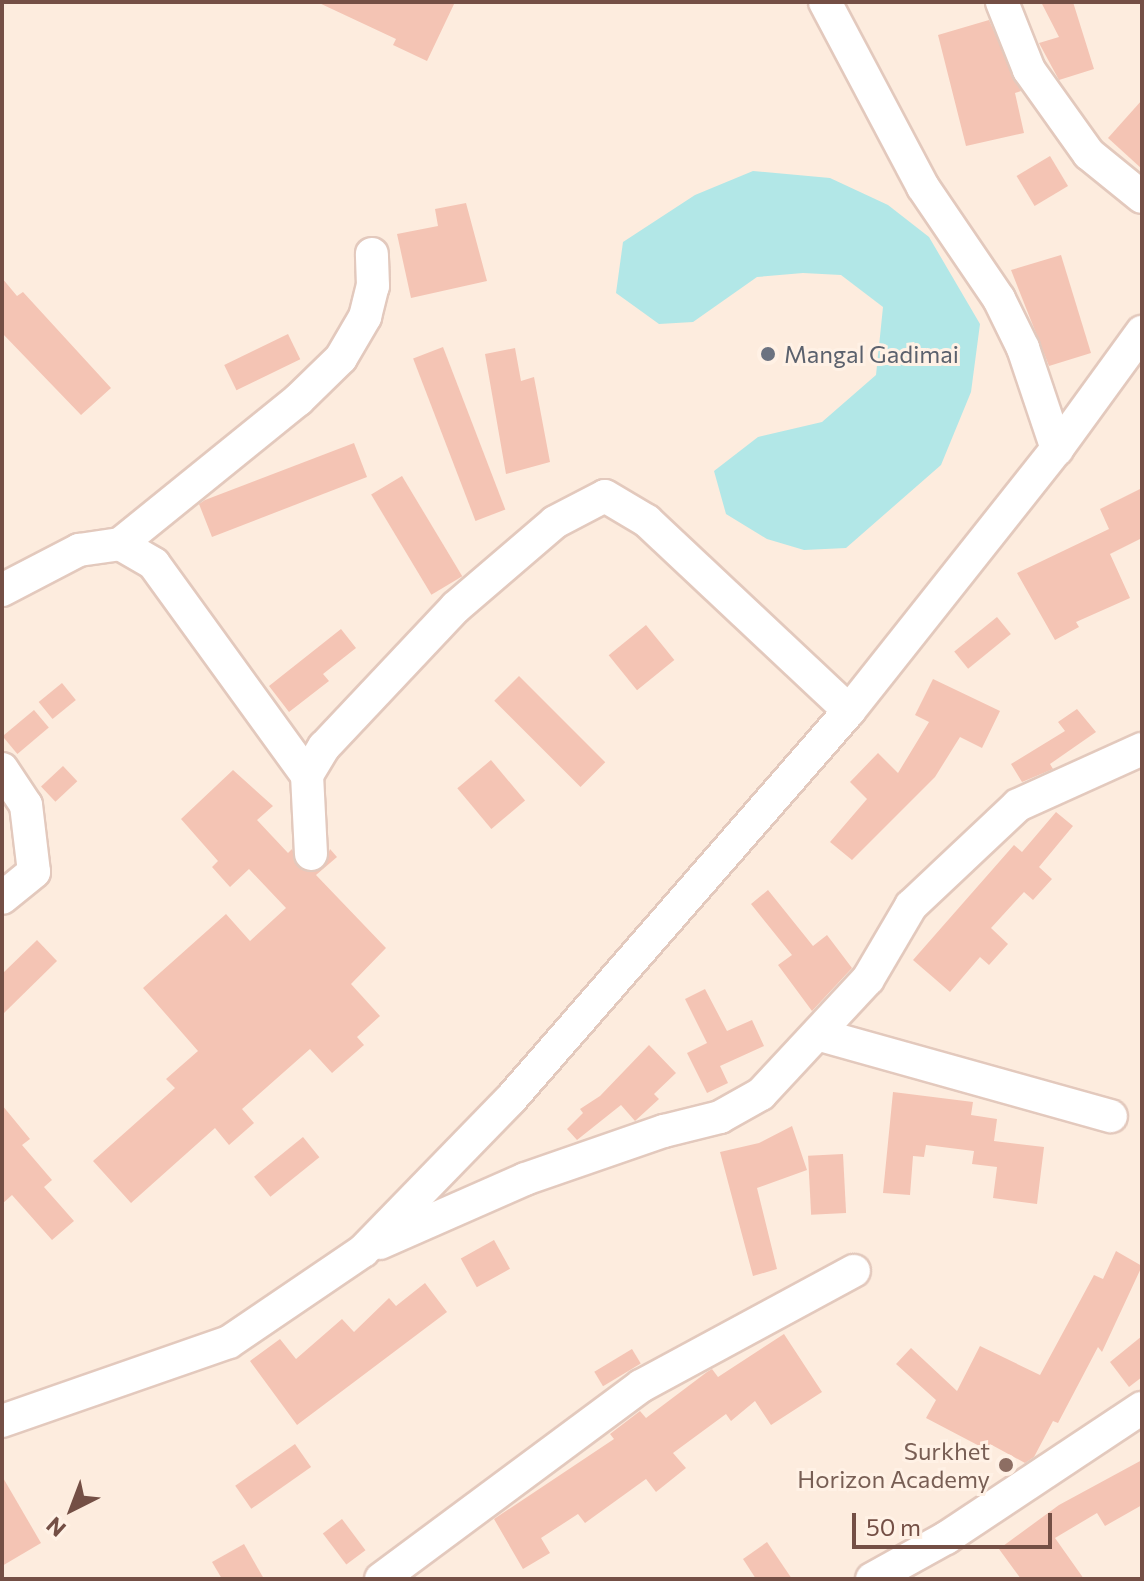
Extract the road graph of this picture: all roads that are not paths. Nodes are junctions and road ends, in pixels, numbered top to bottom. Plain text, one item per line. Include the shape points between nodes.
1 (825, 2) edge
2 (1002, 2) edge
3 (1142, 197) edge
4 (372, 254) dead end
5 (1142, 332) edge
6 (1057, 449) junction
7 (120, 544) junction
8 (2, 590) edge
9 (849, 711) junction
10 (1142, 749) edge
11 (2, 769) edge
12 (307, 775) junction
13 (311, 854) dead end
14 (2, 898) edge
15 (820, 1035) junction
16 (1111, 1116) dead end
17 (363, 1251) junction
18 (854, 1271) dead end
19 (1142, 1408) edge
20 (2, 1421) edge
21 (905, 1570) edge
22 (381, 1579) edge
23 (872, 1579) edge

1 - 6 street via 923,187 999,299 1023,348
2 - 3 street via 1029,70 1089,154
4 - 7 street via 373,286 365,317 341,358 248,442
5 - 6 street
6 - 9 street
7 - 8 street via 79,550
7 - 12 street via 154,564
9 - 12 street via 647,521 605,496 555,522 456,607 324,747
9 - 17 street via 510,1100
10 - 15 street via 1018,805 911,906 868,979
11 - 14 street via 26,805 34,872
12 - 13 street
15 - 16 street
15 - 17 street via 761,1094 720,1117 525,1179
17 - 20 street via 229,1342
18 - 22 street via 641,1386
19 - 21 street
21 - 23 street

